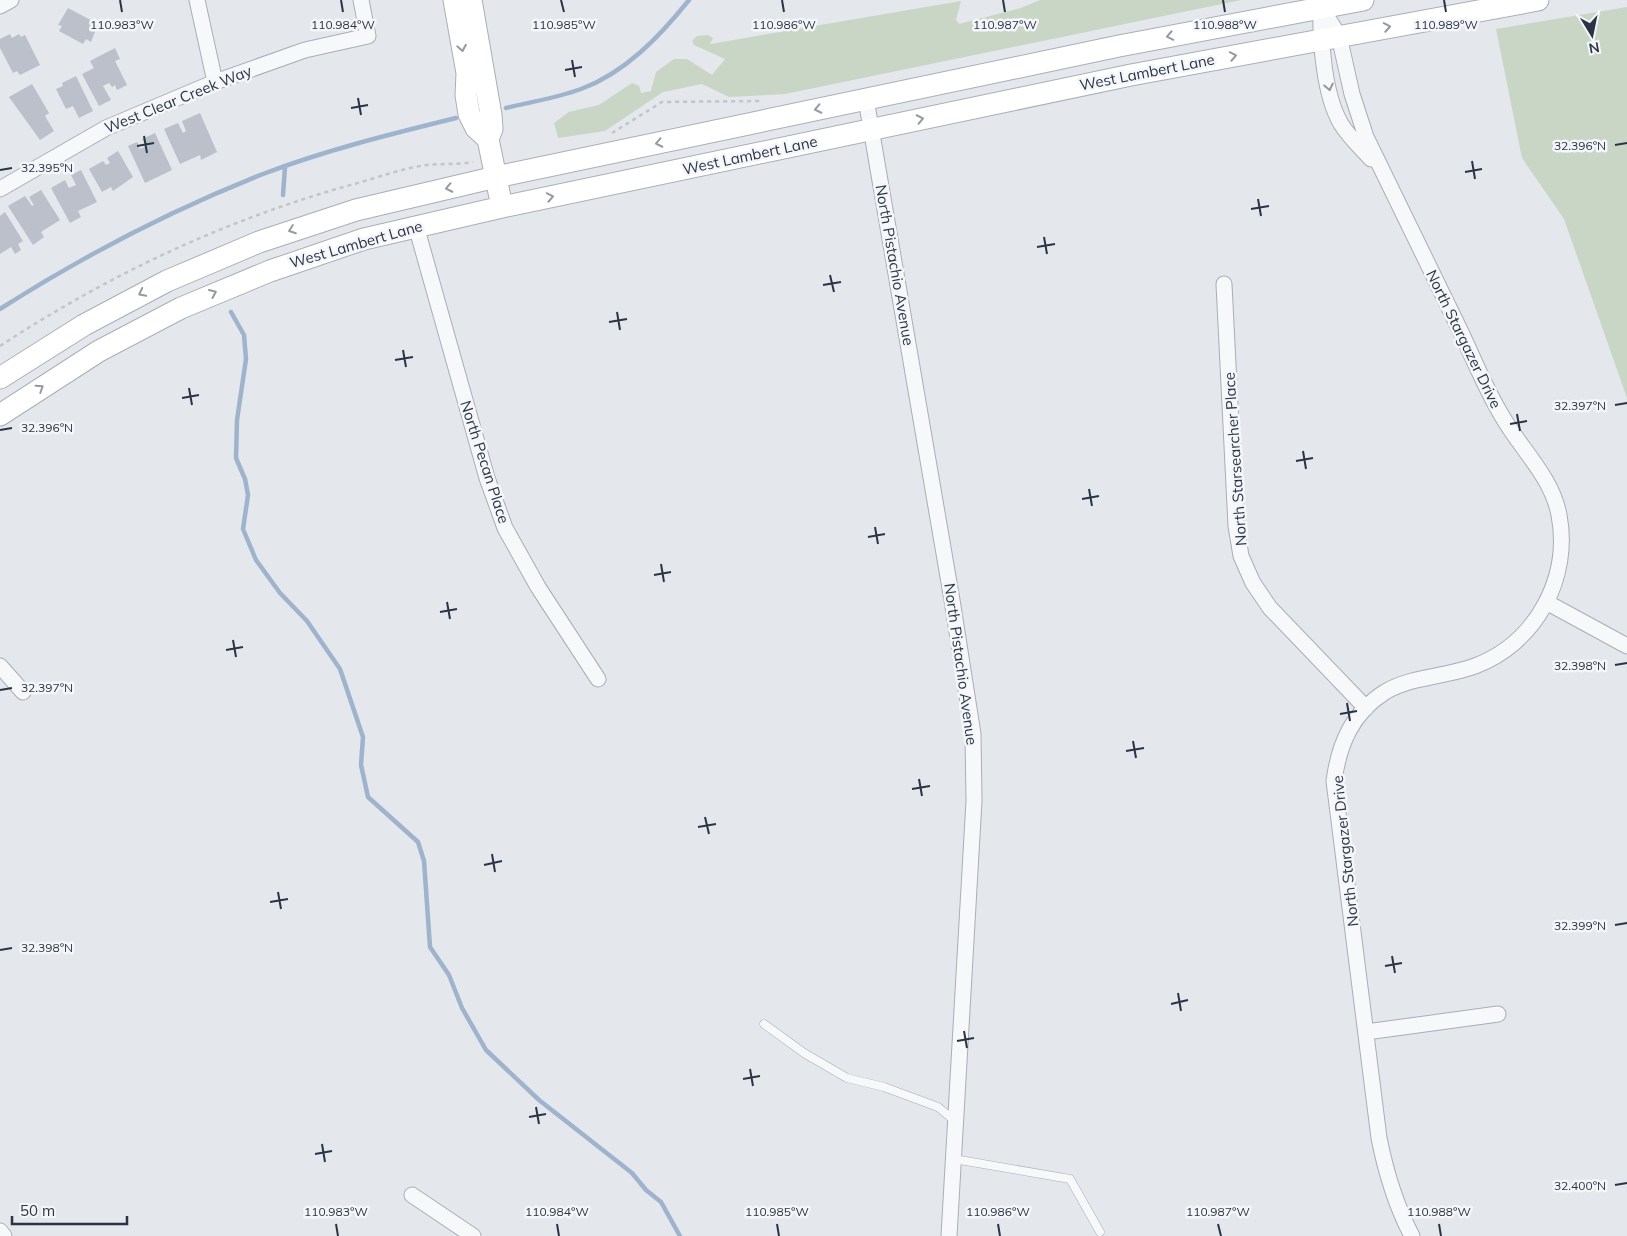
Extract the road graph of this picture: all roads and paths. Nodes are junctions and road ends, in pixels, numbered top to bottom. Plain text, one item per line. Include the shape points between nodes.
1 (11, 0) edge
2 (197, 0) edge
3 (361, 0) edge
4 (454, 0) edge
5 (471, 0) edge
6 (1363, 0) edge
7 (1538, 0) edge
8 (0, 6) edge
9 (1321, 7) junction
10 (1330, 38) junction
11 (215, 82) junction
12 (866, 99) junction
13 (768, 101) dead end
14 (872, 129) junction
15 (611, 134) dead end
16 (488, 139) junction
17 (473, 162) dead end
18 (459, 164) dead end
19 (1384, 173) junction
20 (496, 177) junction
21 (0, 190) edge
22 (502, 207) junction
23 (416, 226) junction
24 (1224, 284) dead end
25 (0, 378) edge
26 (0, 416) edge
27 (1548, 603) junction
28 (1627, 646) edge
29 (0, 666) edge
30 (598, 679) dead end
31 (23, 692) dead end
32 (1366, 708) junction
33 (1498, 1014) dead end
34 (764, 1024) dead end
35 (1366, 1032) junction
36 (956, 1122) junction
37 (954, 1159) junction
38 (412, 1196) dead end
39 (0, 1231) edge
40 (1100, 1232) dead end
41 (4, 1236) edge
42 (473, 1236) edge
43 (949, 1236) edge
44 (1412, 1236) edge

1 - 8 street
2 - 11 street
3 - 11 street, West Clear Creek Way via 368,36 305,50
4 -> 16 main road via 467,73 469,114 476,128
5 - 16 main road via 491,115 492,129
6 - 9 main road, West Lambert Lane
10 -> 7 main road, West Lambert Lane
9 - 10 street, North Stargazer Drive
9 -> 12 main road, West Lambert Lane
14 -> 10 main road, West Lambert Lane
10 - 19 street, North Stargazer Drive via 1366,137
10 -> 19 street, North Stargazer Drive via 1337,116 1350,137
11 - 21 street, West Clear Creek Way via 106,128
12 - 14 street, North Pistachio Avenue
12 -> 20 main road, West Lambert Lane
13 - 15 path via 662,102
22 -> 14 main road, West Lambert Lane
14 - 36 street, North Pistachio Avenue via 973,734 974,801
16 - 20 main road
17 - 18 path
19 - 27 street, North Stargazer Drive via 1502,416 1553,495 1559,513 1560,560
20 - 22 main road
20 -> 25 main road, West Lambert Lane via 308,224 213,260 122,304
22 - 23 main road, West Lambert Lane
26 -> 23 main road, West Lambert Lane via 99,351 216,292 318,253
23 - 30 street, North Pecan Place via 487,478 505,528 538,587
24 - 32 street, North Starsearcher Place via 1236,526 1241,556 1253,584 1270,608
27 - 28 street
27 - 32 street, North Stargazer Drive via 1525,633 1504,652 1476,666 1410,682 1386,692
29 - 31 street
32 - 35 street, North Stargazer Drive via 1346,734 1338,754 1334,781
33 - 35 street
34 - 36 lane via 847,1078 884,1087 938,1108
35 - 44 street, North Stargazer Drive via 1387,1180
36 - 37 street, North Pistachio Avenue
37 - 40 lane via 1070,1179
37 - 43 street, North Pistachio Avenue
38 - 42 street
39 - 41 street

